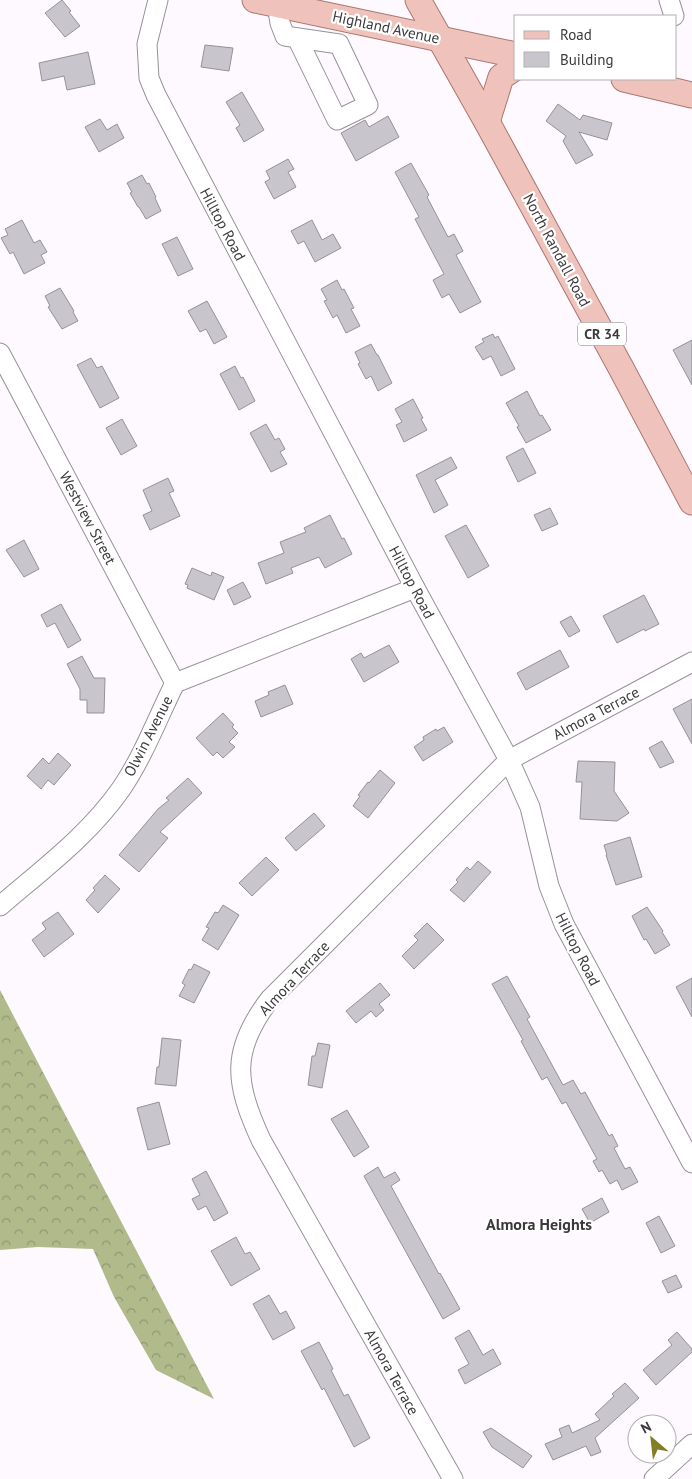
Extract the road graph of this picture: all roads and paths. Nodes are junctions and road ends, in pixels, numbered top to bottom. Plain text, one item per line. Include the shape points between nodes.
1 (158, 0) edge
2 (365, 0) edge
3 (418, 0) edge
4 (669, 0) edge
5 (266, 2) edge
6 (674, 15) edge
7 (340, 18) junction
8 (297, 38) dead end
9 (439, 38) junction
10 (514, 55) edge
11 (514, 68) edge
12 (630, 80) edge
13 (678, 88) edge
14 (487, 122) junction
15 (0, 353) edge
16 (692, 502) edge
17 (415, 588) junction
18 (692, 662) edge
19 (175, 683) junction
20 (509, 760) junction
21 (0, 906) edge
22 (692, 1163) edge
23 (692, 1444) edge
24 (453, 1479) edge
25 (654, 1479) edge

1 - 17 street, Hilltop Road via 147,44 149,78 156,95
2 - 7 main road
3 - 9 main road, North Randall Road / CR 34
4 - 6 street
5 - 7 main road, Highland Avenue
5 - 8 street via 285,36
7 - 9 main road, Highland Avenue
9 - 10 main road, Highland Avenue
9 - 14 main road, North Randall Road / CR 34
11 - 14 main road via 501,77
12 - 13 main road
14 - 16 main road, North Randall Road / CR 34
15 - 19 street, Westview Street
17 - 19 street, Olwin Avenue
17 - 20 street, Hilltop Road
18 - 20 street, Almora Terrace
19 - 21 street, Olwin Avenue via 132,772 111,803 75,842
20 - 22 street, Hilltop Road via 530,807 549,886 564,924
20 - 24 street, Almora Terrace via 270,999 251,1029 241,1062 245,1102 261,1140
23 - 25 street

